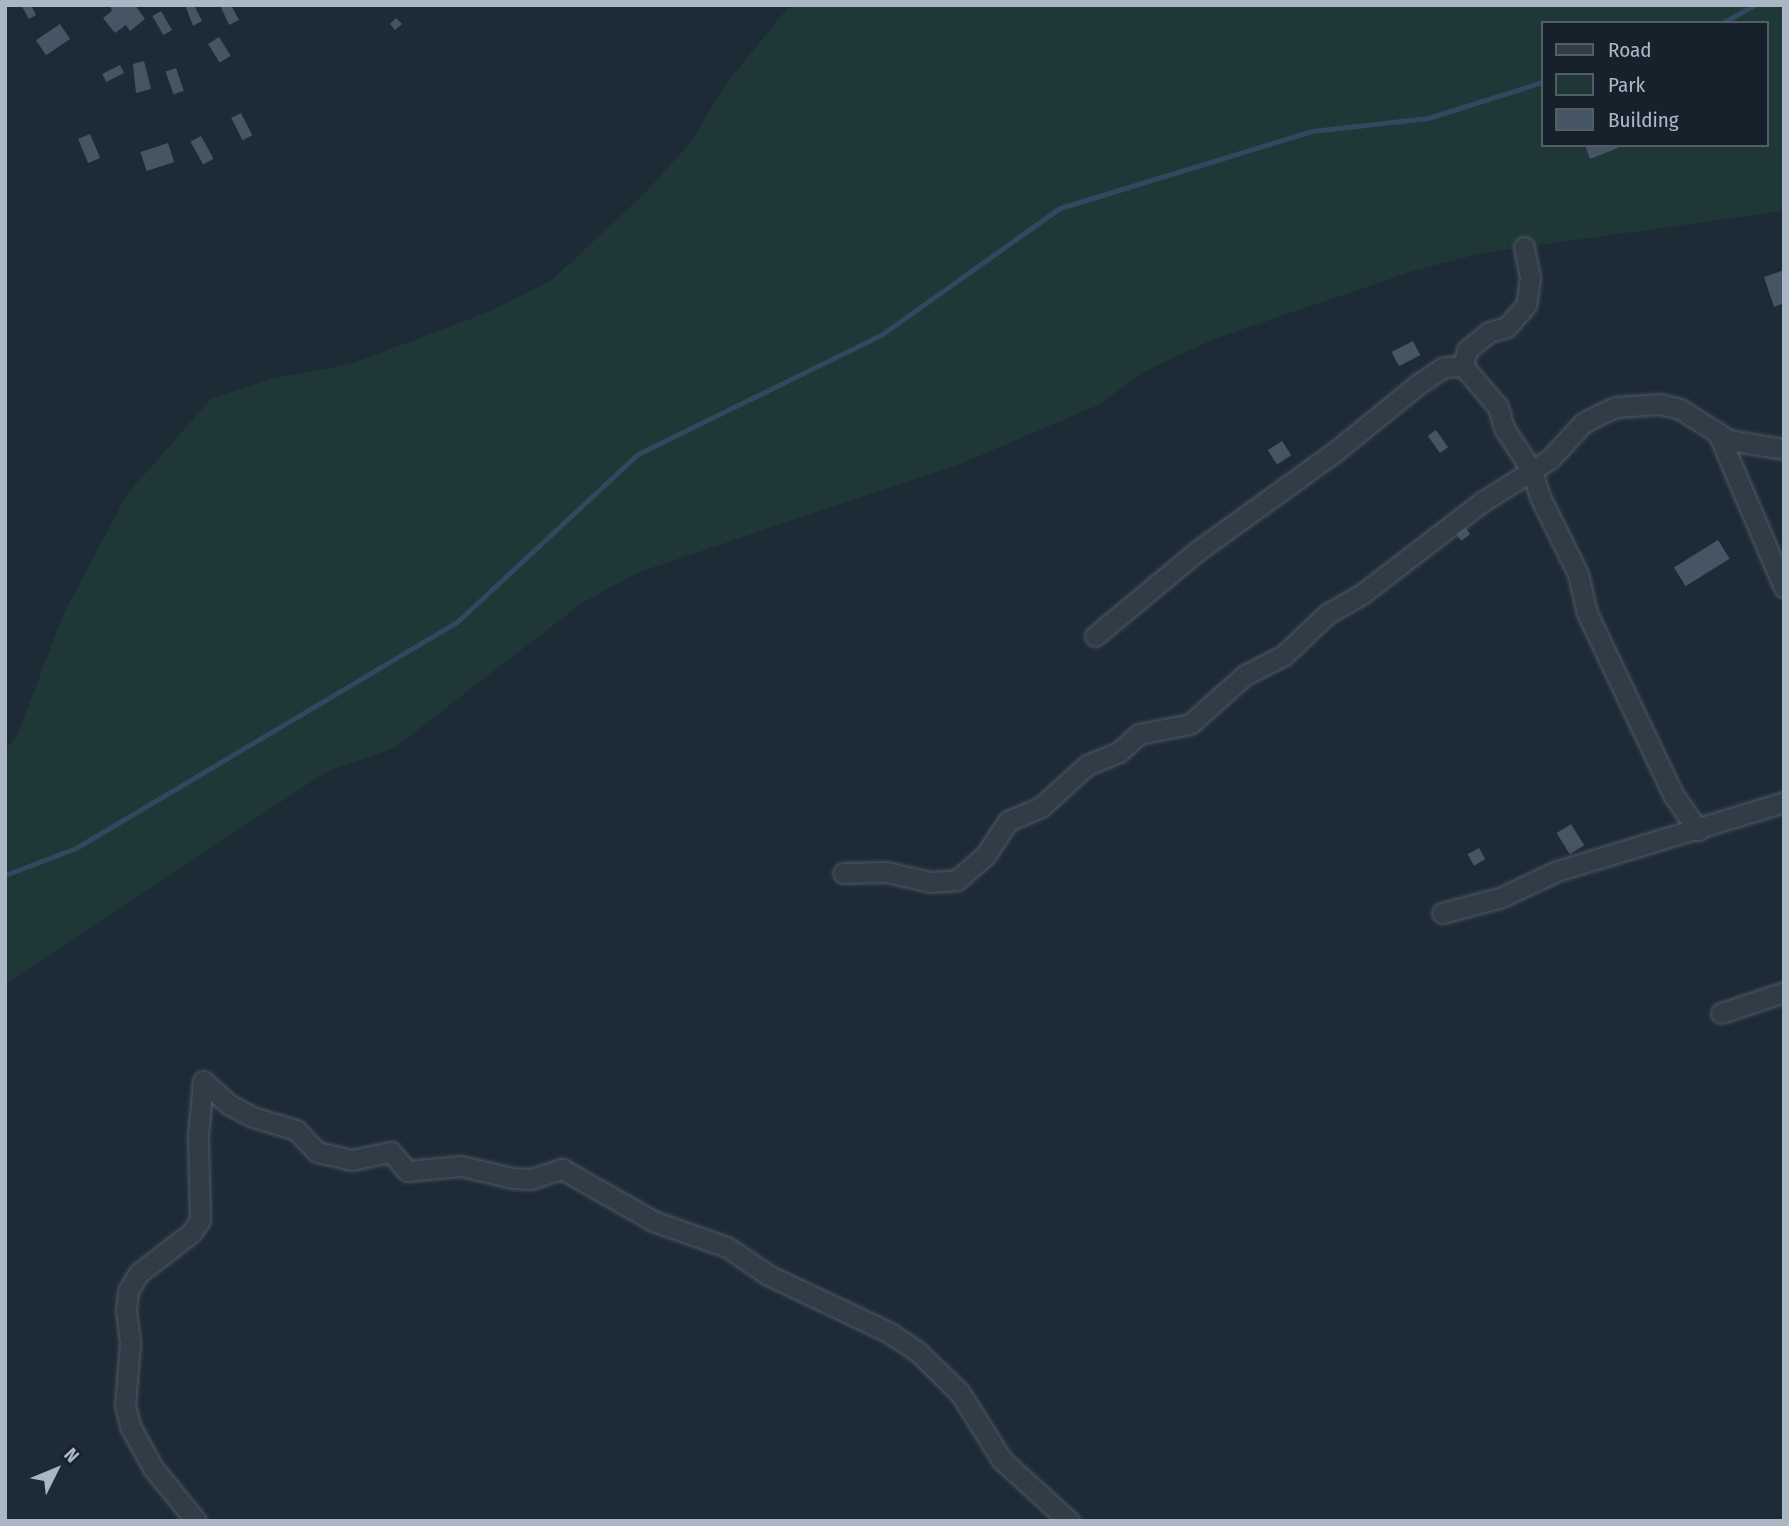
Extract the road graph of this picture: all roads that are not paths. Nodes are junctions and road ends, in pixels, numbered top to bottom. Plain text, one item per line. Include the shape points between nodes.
1 (1524, 247) dead end
2 (1463, 366) junction
3 (1718, 433) junction
4 (1784, 449) edge
5 (1532, 471) junction
6 (1784, 588) edge
7 (1095, 636) dead end
8 (1784, 803) edge
9 (1698, 830) junction
10 (843, 873) dead end
11 (1442, 913) dead end
12 (1784, 992) edge
13 (1721, 1013) dead end
14 (196, 1521) edge
15 (1069, 1521) edge

1 - 2 street via 1530,278 1526,305 1507,327 1489,332 1467,350
2 - 5 street via 1498,407 1504,428
2 - 7 street via 1444,367 1417,384 1336,451 1196,552
3 - 4 street via 1746,446
3 - 5 street via 1680,409 1660,404 1616,407 1583,423
3 - 6 street
5 - 9 street via 1578,575 1592,623 1674,796
5 - 10 street via 1482,502 1362,594 1327,614 1284,655 1245,675 1190,724 1139,734 1119,752 1087,765 1041,807 1008,821 985,856 957,880 931,882 886,872
8 - 9 street
9 - 11 street via 1557,871 1502,897
12 - 13 street
14 - 15 street via 153,1468 130,1426 125,1405 130,1343 126,1311 128,1291 139,1273 191,1233 200,1220 198,1136 203,1081 230,1105 296,1130 317,1152 352,1160 391,1152 407,1171 461,1166 512,1178 531,1179 562,1168 653,1222 736,1251 768,1275 917,1351 960,1393 1002,1460

